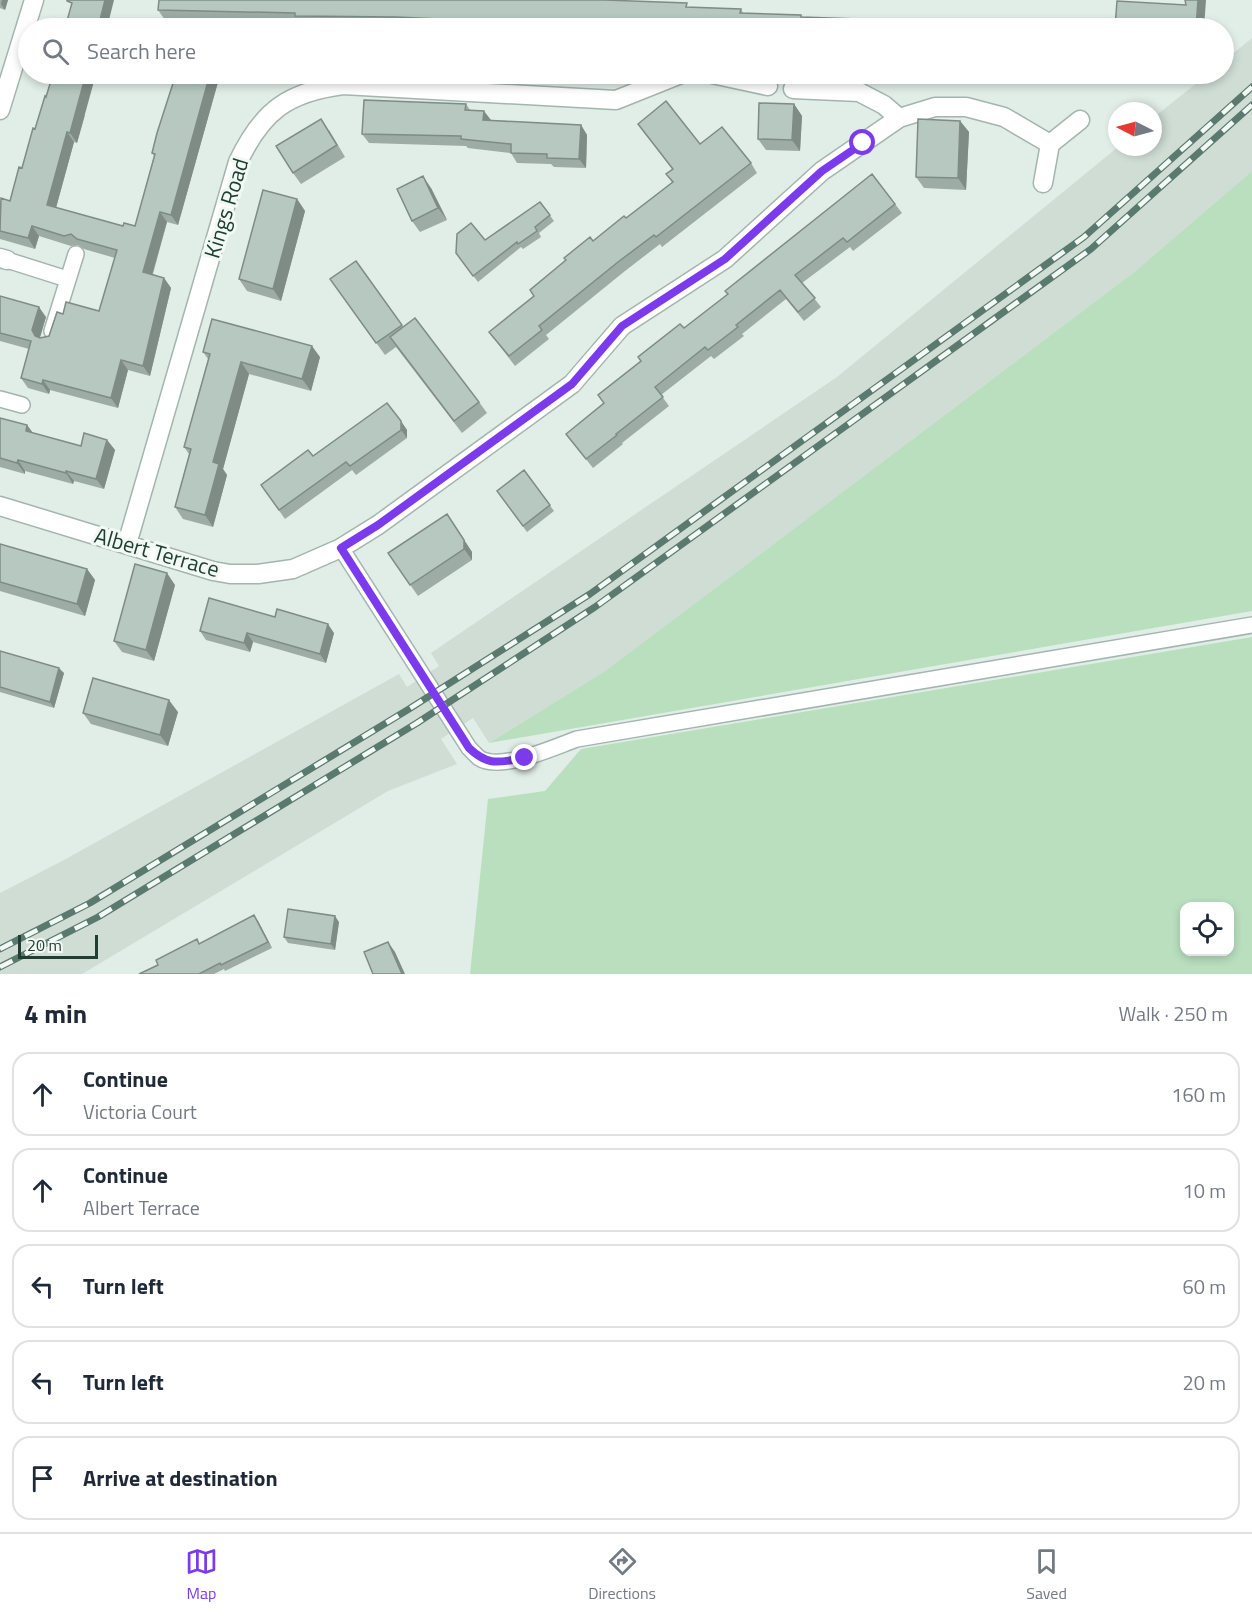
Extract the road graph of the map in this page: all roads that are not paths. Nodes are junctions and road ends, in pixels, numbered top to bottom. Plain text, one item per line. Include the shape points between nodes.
1 (34, 0) edge
2 (26, 18) edge
3 (18, 36) edge
4 (8, 58) edge
5 (656, 84) edge
6 (759, 84) edge
7 (768, 86) dead end
8 (793, 88) dead end
9 (0, 110) edge
10 (898, 118) junction
11 (1080, 120) dead end
12 (1050, 144) junction
13 (1043, 183) dead end
14 (76, 254) dead end
15 (3, 259) edge
16 (68, 279) junction
17 (49, 339) edge
18 (0, 399) edge
19 (22, 405) dead end
20 (0, 506) edge
21 (127, 544) junction
22 (341, 548) junction
23 (1252, 626) edge

1 - 2 street
3 - 4 street
4 - 9 street
5 - 21 street, Kings Road via 616,100 343,85 317,88 276,108 248,141 238,162
6 - 7 street
8 - 10 street via 859,92 884,105
10 - 12 street, Albert Terrace via 935,107 966,107 1004,117
10 - 22 street, Albert Terrace via 822,171 725,259 622,326 572,384
11 - 12 street
12 - 13 street
14 - 16 lane
15 - 16 lane
16 - 17 lane
18 - 19 lane
20 - 21 street, Albert Terrace
21 - 22 street, Albert Terrace via 230,574 293,569
22 - 23 lane via 469,748 481,759 501,762 525,758 577,739

